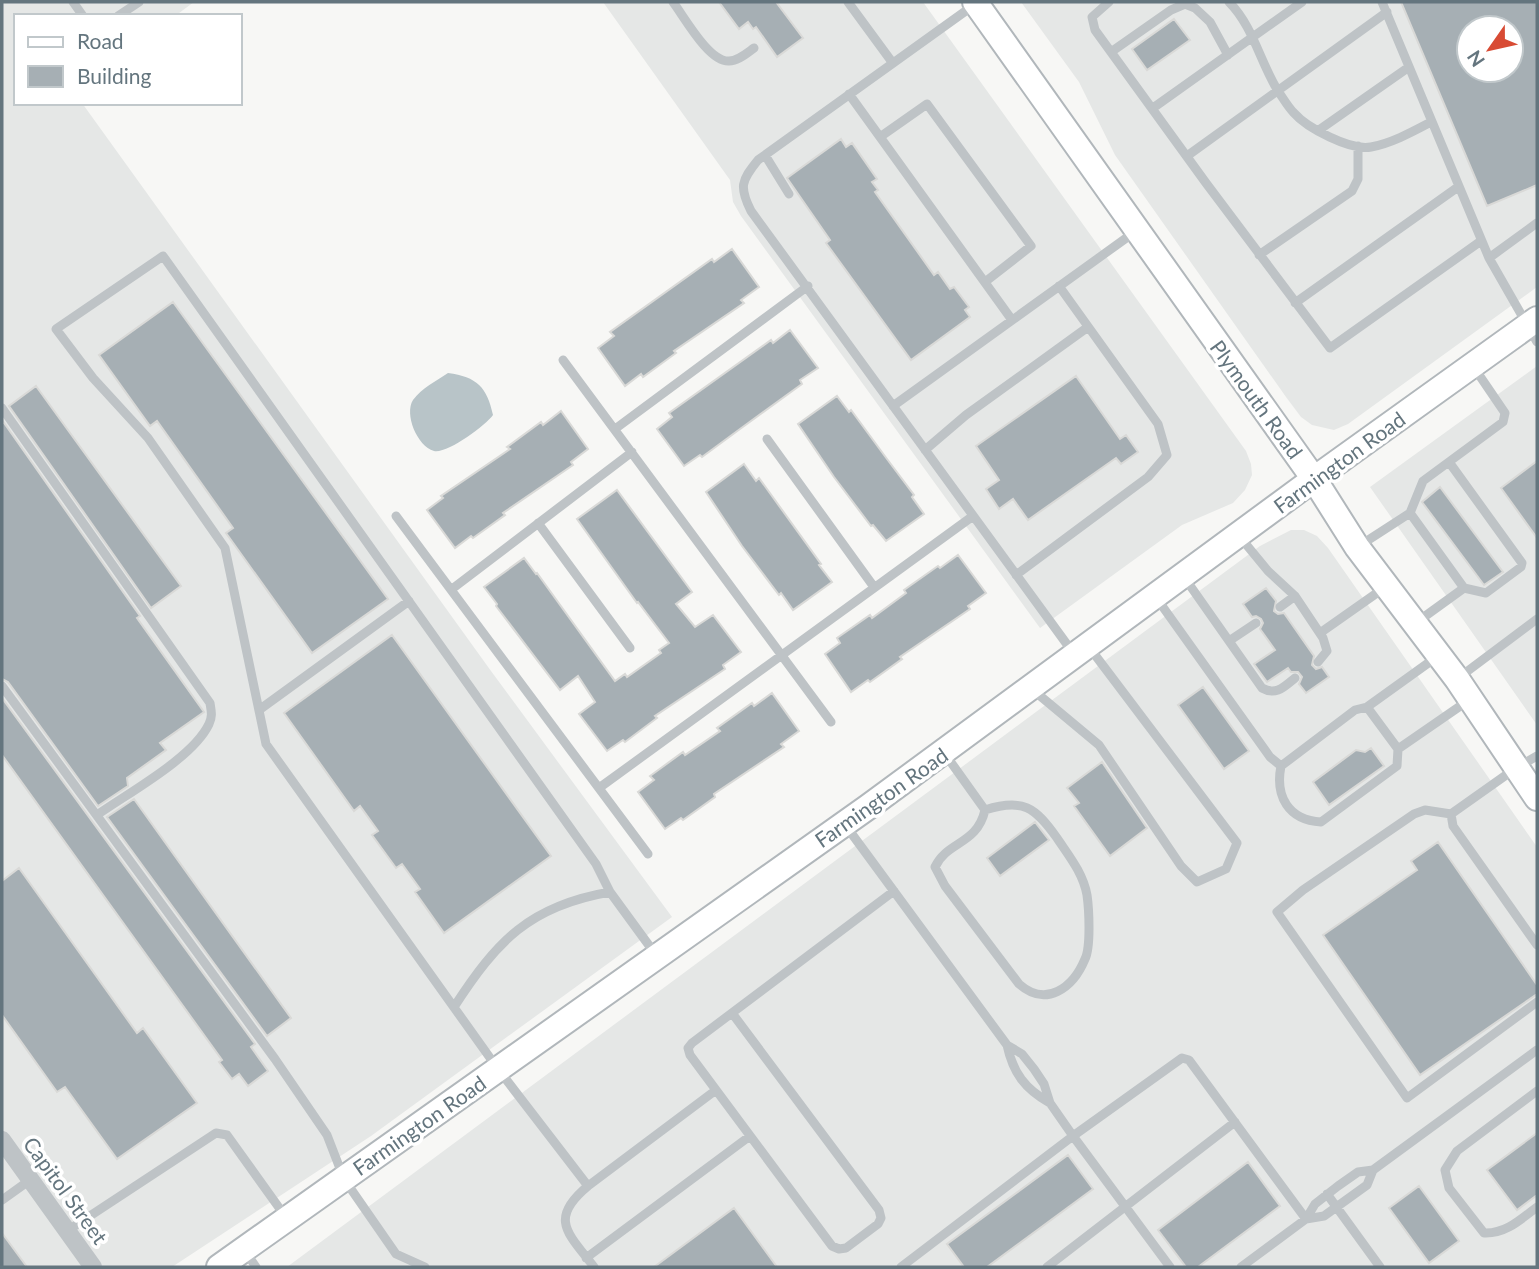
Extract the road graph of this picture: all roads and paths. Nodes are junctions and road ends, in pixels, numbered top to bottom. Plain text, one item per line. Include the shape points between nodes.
1 (139, 2) edge
2 (673, 2) edge
3 (848, 2) edge
4 (976, 2) edge
5 (1109, 2) edge
6 (1228, 2) edge
7 (1302, 2) edge
8 (1382, 2) edge
9 (1387, 12) junction
10 (121, 14) edge
11 (1252, 37) junction
12 (754, 48) dead end
13 (1111, 52) junction
14 (1228, 55) junction
15 (892, 62) junction
16 (1409, 67) junction
17 (1278, 90) junction
18 (849, 94) junction
19 (1153, 108) junction
20 (1431, 122) junction
21 (1319, 130) junction
22 (880, 137) junction
23 (1358, 146) junction
24 (765, 155) junction
25 (1186, 156) junction
26 (1458, 187) junction
27 (789, 194) dead end
28 (1537, 223) edge
29 (1137, 230) junction
30 (1481, 241) junction
31 (1259, 255) junction
32 (1489, 258) junction
33 (985, 282) junction
34 (807, 286) junction
35 (1059, 286) junction
36 (1295, 303) junction
37 (1012, 320) junction
38 (1088, 327) junction
39 (1534, 329) edge
40 (563, 360) dead end
41 (1473, 366) junction
42 (894, 406) junction
43 (2, 408) edge
44 (615, 429) junction
45 (766, 439) dead end
46 (925, 450) junction
47 (632, 452) junction
48 (1449, 461) junction
49 (1314, 479) junction
50 (1410, 513) junction
51 (396, 516) dead end
52 (974, 516) junction
53 (538, 523) junction
54 (1239, 535) junction
55 (1357, 547) junction
56 (1016, 575) junction
57 (1183, 576) junction
58 (1387, 586) junction
59 (874, 587) junction
60 (1464, 588) junction
61 (452, 589) junction
62 (1155, 596) junction
63 (1295, 596) junction
64 (409, 601) junction
65 (1280, 607) dead end
66 (1537, 619) edge
67 (1256, 623) dead end
68 (1416, 624) junction
69 (1320, 633) junction
70 (1229, 641) junction
71 (630, 648) dead end
72 (1081, 650) junction
73 (782, 653) junction
74 (1439, 655) junction
75 (1318, 662) dead end
76 (1295, 678) dead end
77 (2, 686) edge
78 (1031, 688) junction
79 (1464, 689) junction
80 (1367, 707) junction
81 (259, 710) junction
82 (831, 722) dead end
83 (1398, 749) junction
84 (944, 752) junction
85 (1527, 762) edge
86 (1281, 765) junction
87 (599, 788) junction
88 (1537, 798) edge
89 (985, 810) junction
90 (1451, 814) junction
91 (97, 815) junction
92 (844, 823) junction
93 (648, 854) dead end
94 (894, 891) junction
95 (610, 892) junction
96 (1537, 945) edge
97 (657, 956) junction
98 (1537, 1002) edge
99 (454, 1007) junction
100 (732, 1013) junction
101 (1007, 1045) junction
102 (1537, 1050) edge
103 (498, 1069) junction
104 (716, 1090) junction
105 (1537, 1091) edge
106 (1051, 1103) junction
107 (1235, 1122) junction
108 (750, 1136) junction
109 (1073, 1136) junction
110 (2, 1140) edge
111 (1373, 1170) junction
112 (344, 1179) junction
113 (30, 1180) junction
114 (588, 1186) junction
115 (1327, 1194) junction
116 (2, 1200) edge
117 (1124, 1207) junction
118 (1336, 1207) junction
119 (1537, 1207) edge
120 (287, 1219) junction
121 (1306, 1219) junction
122 (67, 1231) junction
123 (586, 1258) junction
124 (250, 1259) edge
125 (93, 1267) edge
126 (219, 1267) edge
127 (425, 1267) edge
128 (594, 1267) edge
129 (901, 1267) edge
130 (1047, 1267) edge
131 (1170, 1267) edge
132 (1241, 1267) edge
133 (1380, 1267) edge

1 - 10 lane
2 - 12 lane via 712,55 732,61
3 - 15 lane
4 - 15 lane
4 - 29 main road, Plymouth Road
5 - 13 lane via 1091,17
6 - 11 lane
7 - 11 lane
8 - 9 lane
9 - 16 lane
9 - 17 lane
11 - 14 lane
11 - 17 lane
13 - 14 lane via 1185,4 1210,22
13 - 19 lane
14 - 19 lane
15 - 18 lane
16 - 20 lane
16 - 21 lane
17 - 21 lane via 1295,115
17 - 25 lane
18 - 22 lane
18 - 24 lane
19 - 25 lane
20 - 23 lane via 1401,138 1369,148
20 - 26 lane
21 - 23 lane
22 - 33 lane
22 - 33 lane via 927,104 1031,246
23 - 31 lane via 1358,179 1352,191
24 - 27 lane
24 - 34 lane via 744,177 743,194
25 - 31 lane
26 - 30 lane
26 - 36 lane
28 - 32 lane
29 - 35 lane
29 - 49 main road, Plymouth Road
30 - 32 lane
30 - 36 lane via 1331,348
31 - 36 lane
32 - 39 lane
33 - 37 lane
34 - 42 lane
34 - 44 lane
35 - 37 lane
35 - 38 lane
37 - 42 lane
38 - 46 lane
38 - 56 lane via 1158,424 1167,455 1148,477
39 - 41 main road, Farmington Road
40 - 44 lane
41 - 48 lane via 1505,413 1503,422
41 - 49 main road, Farmington Road
42 - 46 lane
43 - 91 lane via 210,703 209,724 188,751
44 - 47 lane
45 - 59 lane
46 - 52 lane
47 - 53 lane
47 - 73 lane
48 - 50 lane via 1423,481
48 - 60 lane via 1522,563 1486,593
49 - 54 main road, Farmington Road
49 - 55 main road, Plymouth Road
50 - 55 lane
50 - 60 lane
51 - 61 lane
52 - 56 lane
52 - 59 lane
53 - 61 lane
53 - 71 lane
54 - 57 main road, Farmington Road
54 - 63 lane
55 - 58 main road, Plymouth Road
56 - 72 lane
57 - 62 main road, Farmington Road
57 - 70 lane
58 - 68 main road, Plymouth Road
58 - 69 lane
59 - 73 lane
60 - 68 lane
61 - 87 lane
62 - 72 main road, Farmington Road
62 - 86 lane via 1270,757
63 - 65 lane
63 - 69 lane
64 - 81 lane
64 - 81 lane via 163,256 56,329 93,379 148,438 225,548
64 - 95 lane via 596,864
66 - 79 lane
67 - 70 lane
68 - 74 main road, Plymouth Road
69 - 75 lane via 1327,651
70 - 76 lane via 1262,688 1279,691
72 - 78 main road, Farmington Road
72 - 78 lane via 1237,843 1226,869 1197,882 1181,866 1099,745
73 - 82 lane
73 - 87 lane
74 - 79 main road, Plymouth Road
74 - 80 lane
77 - 91 lane
78 - 84 main road, Farmington Road
79 - 83 lane
79 - 85 main road, Plymouth Road
80 - 83 lane
80 - 86 lane via 1355,710
81 - 99 lane via 266,744
83 - 86 lane via 1397,766 1321,822 1307,821 1284,802 1278,782
84 - 89 lane
84 - 92 main road, Farmington Road
85 - 88 main road, Plymouth Road
85 - 90 lane
87 - 93 lane
89 - 89 lane via 974,834 935,867 1019,984 1028,992 1054,994 1073,980 1087,957 1083,879 1046,823 1030,808 1004,804
90 - 96 lane via 1453,826
90 - 98 lane via 1425,810 1414,814 1277,912 1407,1098
91 - 112 lane via 327,1135
92 - 94 lane
92 - 97 main road, Farmington Road
94 - 100 lane
94 - 101 lane
95 - 97 lane
95 - 99 lane via 578,898 518,929 491,954
97 - 103 main road, Farmington Road
99 - 103 lane
100 - 104 lane via 688,1048
100 - 108 lane via 879,1210 878,1224 846,1248 832,1246
101 - 106 lane via 1022,1054 1044,1084
101 - 106 lane via 1011,1063 1031,1093
102 - 111 lane
103 - 112 main road, Farmington Road
103 - 114 lane
104 - 108 lane
104 - 114 lane
105 - 119 lane via 1457,1151 1445,1170 1449,1188 1484,1233 1510,1227
106 - 109 lane
107 - 109 lane via 1189,1060 1182,1058
107 - 117 lane
107 - 121 lane
108 - 123 lane
109 - 117 lane
109 - 129 lane
110 - 113 street, Capitol Street
111 - 115 lane via 1358,1172
111 - 118 lane via 1367,1185
112 - 120 main road, Farmington Road
112 - 127 lane via 396,1254
113 - 116 lane
113 - 122 street, Capitol Street
114 - 123 lane via 572,1199 564,1218
115 - 118 lane
115 - 121 lane
117 - 130 lane
117 - 131 lane
118 - 121 lane via 1324,1216
118 - 133 lane
120 - 122 lane via 227,1135 216,1133
120 - 124 main road, Farmington Road
121 - 132 lane
122 - 125 street, Capitol Street
123 - 128 lane
124 - 126 main road, Farmington Road

